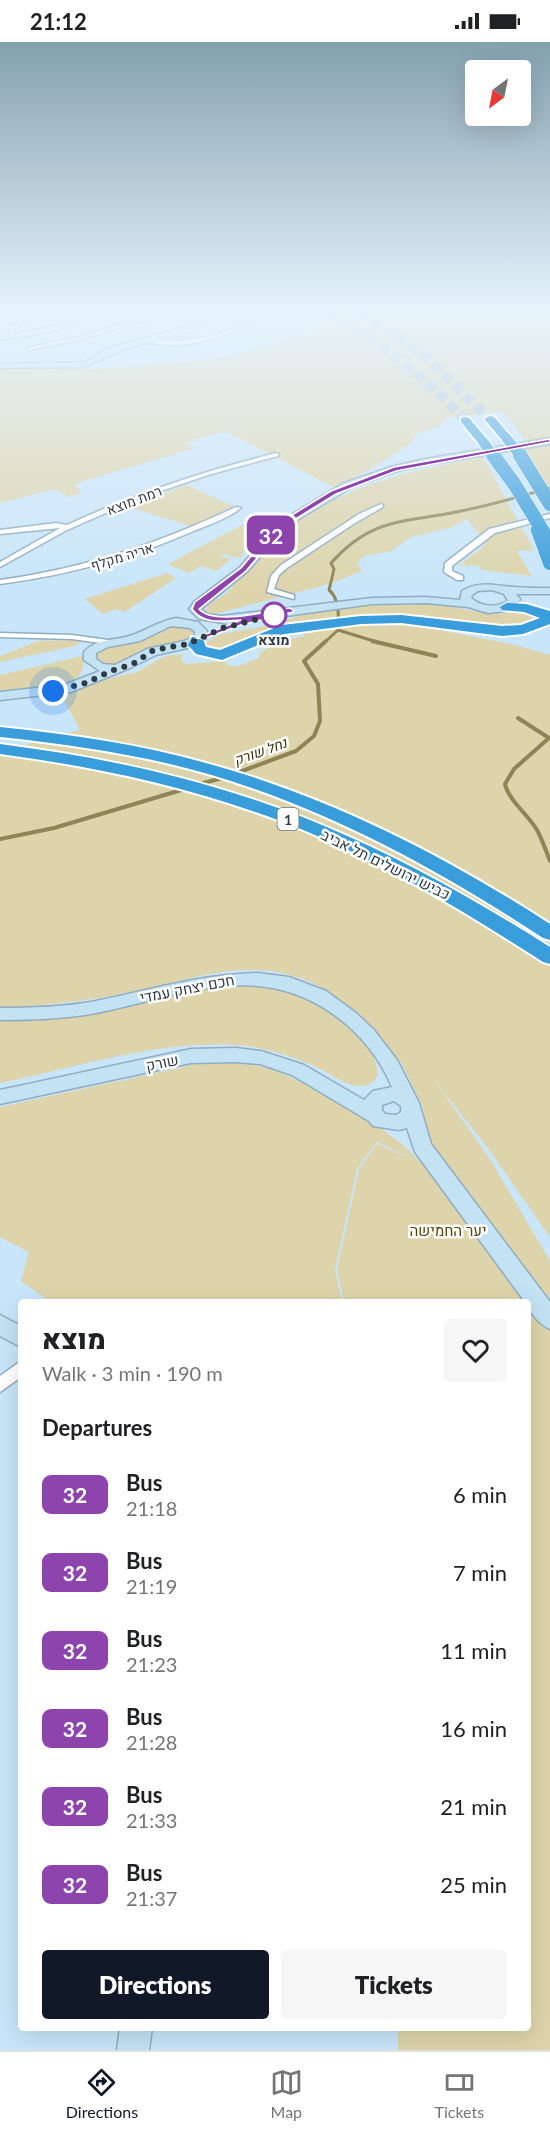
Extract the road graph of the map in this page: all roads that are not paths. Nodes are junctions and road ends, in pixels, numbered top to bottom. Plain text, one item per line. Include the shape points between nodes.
1 (490, 419) tunnel mouth
2 (465, 420) tunnel mouth
3 (550, 441) edge
4 (276, 455) dead end
5 (550, 504) edge
6 (381, 506) dead end
7 (238, 508) dead end
8 (531, 509) junction
9 (550, 516) edge
10 (68, 527) junction
11 (0, 532) edge
12 (550, 543) edge
13 (254, 557) junction
14 (550, 563) edge
15 (0, 565) edge
16 (460, 579) dead end
17 (0, 582) edge
18 (500, 588) junction
19 (550, 591) edge
20 (209, 595) junction
21 (291, 597) dead end
22 (468, 598) junction
23 (510, 604) junction
24 (296, 610) junction
25 (240, 618) junction
26 (550, 618) edge
27 (161, 624) junction
28 (191, 624) junction
29 (0, 635) edge
30 (72, 637) junction
31 (199, 639) junction
32 (115, 643) junction
33 (90, 656) junction
34 (118, 668) junction
35 (74, 687) junction
36 (0, 696) edge
37 (0, 732) edge
38 (0, 749) edge
39 (550, 933) edge
40 (550, 957) edge
41 (0, 1014) edge
42 (385, 1055) junction
43 (0, 1097) edge
44 (378, 1103) junction
45 (409, 1106) junction
46 (550, 1319) edge
47 (0, 1325) edge
48 (18, 1335) edge
49 (18, 1371) edge
50 (0, 1386) edge
51 (136, 2031) edge
52 (133, 2050) edge

1 - 5 highway, bridge
2 - 8 highway, bridge
3 - 13 main road via 425,462 364,479 333,492 282,525
4 - 10 street, רמת מוצא via 161,490
6 - 21 street via 344,525 274,576 270,590
7 - 17 street, אריה מקלף via 130,555 63,572
8 - 12 highway, bridge
8 - 14 highway, bridge
9 - 16 street via 488,534 448,565 448,572
10 - 11 street
10 - 15 street, רמת מוצא
13 - 20 main road
13 - 27 main road
18 - 19 main road
18 - 22 main road via 478,587
18 - 23 main road via 512,594
19 - 23 main road
20 - 25 main road via 196,606 198,614 211,619
20 - 28 main road via 188,611 186,620
22 - 23 main road via 486,609
22 - 24 main road via 351,603
23 - 26 highway
24 - 25 main road
24 - 31 main road via 239,623
25 - 28 main road
26 - 31 highway via 528,628 494,631 401,619 350,621 274,633 222,655 201,651 196,645
27 - 28 main road
27 - 32 main road via 137,638
28 - 31 main road via 200,629
29 - 30 street
30 - 32 street
30 - 33 street via 86,642
31 - 34 main road via 154,650 133,664
32 - 33 main road via 100,646
33 - 34 main road via 99,666
33 - 35 main road via 88,676
34 - 35 main road
35 - 36 main road
37 - 39 highway, כביש ירושלים תל אביב / 1 via 68,740 170,760 283,794 396,844
38 - 40 highway, כביש ירושלים תל אביב / 1 via 126,770 297,822 411,874
41 - 42 main road, חכם יצחק עמדי via 92,1008 215,980 262,977 306,988 321,996 359,1024
42 - 44 main road via 387,1079
42 - 45 main road
43 - 44 main road, שורק via 210,1055 274,1061 322,1083 352,1104
44 - 45 main road via 394,1094
44 - 45 main road via 383,1122 396,1124 407,1119
45 - 46 main road via 422,1147
47 - 48 main road
49 - 50 street
51 - 52 main road

